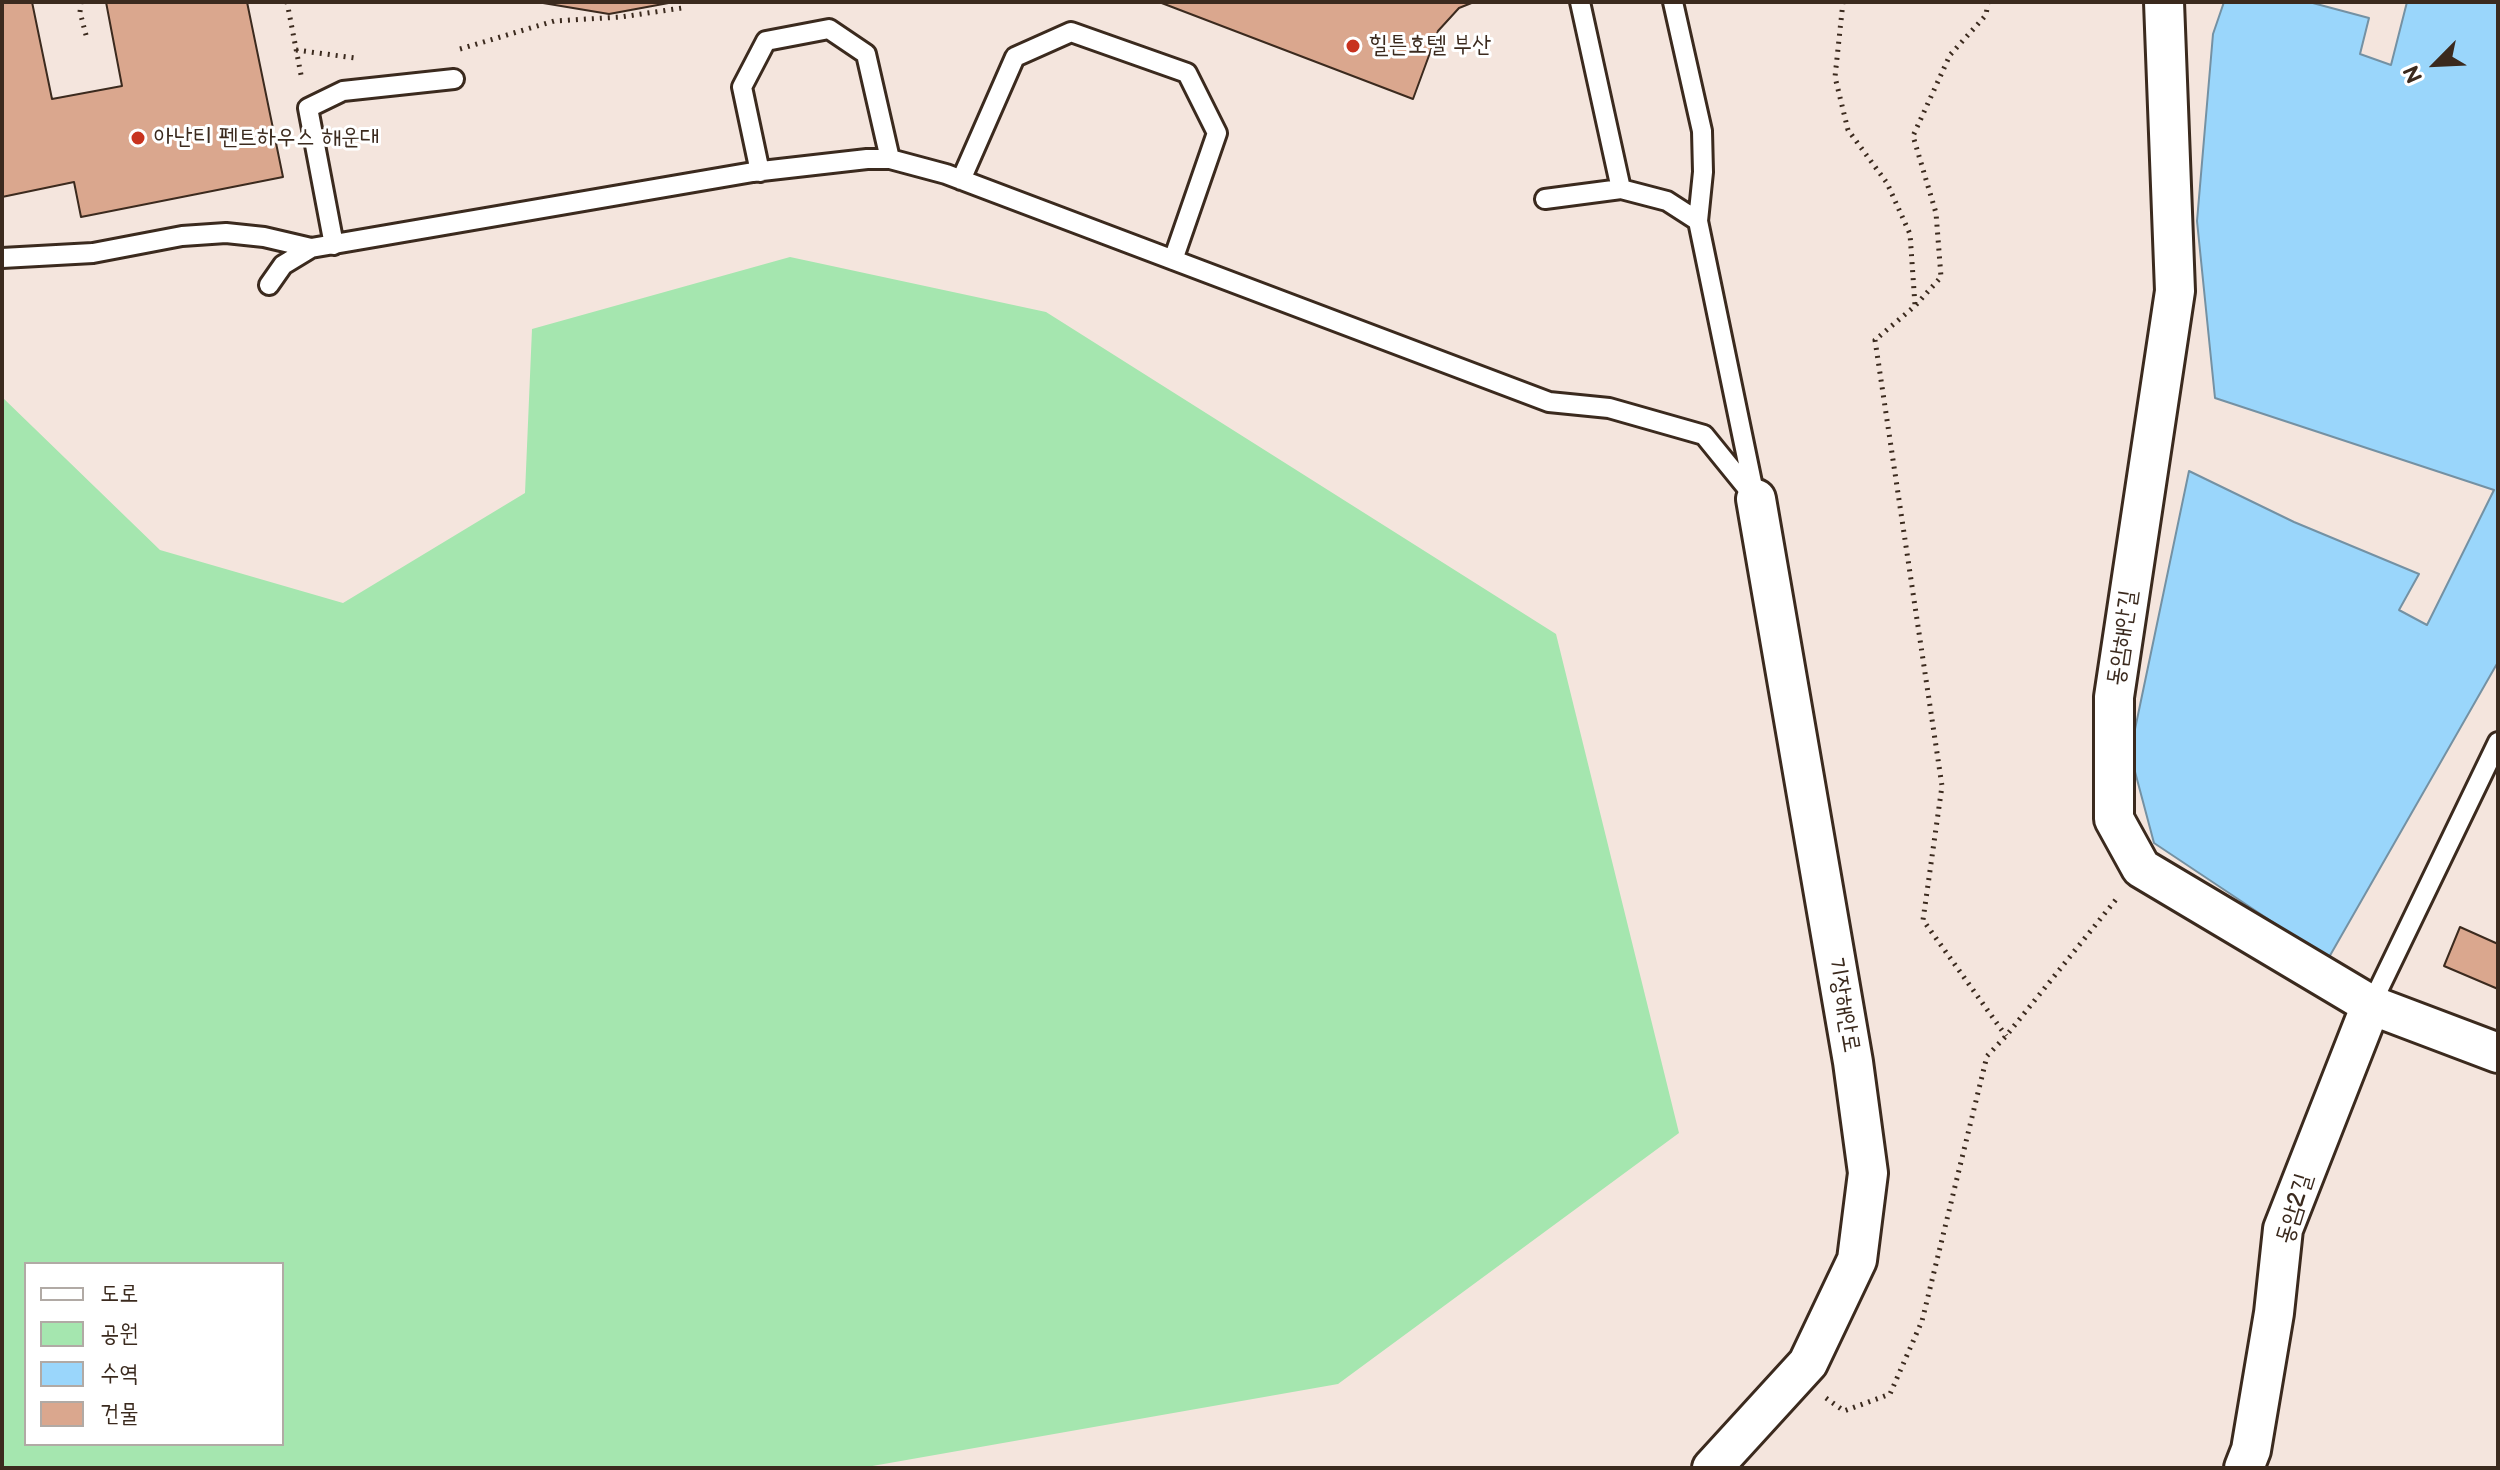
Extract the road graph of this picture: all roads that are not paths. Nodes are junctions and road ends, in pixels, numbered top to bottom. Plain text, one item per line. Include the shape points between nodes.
1 (1580, 2) edge
2 (1673, 2) edge
3 (2164, 2) edge
4 (454, 79) dead end
5 (890, 159) junction
6 (760, 172) junction
7 (961, 180) junction
8 (1621, 189) junction
9 (1545, 199) dead end
10 (1698, 221) junction
11 (334, 245) junction
12 (311, 248) junction
13 (2, 258) edge
14 (1173, 260) junction
15 (269, 285) dead end
16 (1756, 499) junction
17 (2498, 742) edge
18 (2371, 1005) junction
19 (2498, 1053) edge
20 (1712, 1468) edge
21 (2244, 1468) edge

1 - 8 lane
2 - 10 lane via 1702,131
3 - 18 street, 동암해안길 via 2175,291 2114,697 2114,819 2141,868
4 - 11 lane via 343,91 308,108
5 - 6 lane
5 - 6 lane via 866,54 829,29 766,41 742,87
5 - 7 lane
6 - 11 lane
7 - 14 lane
7 - 14 lane via 1015,57 1071,32 1187,73 1217,133
8 - 9 lane
8 - 10 lane via 1667,201
10 - 16 lane
11 - 12 lane
12 - 13 lane via 226,233 93,253
12 - 15 lane via 283,265
14 - 16 lane via 1549,402 1609,408 1704,435
16 - 20 street, 기장해안로 via 1868,1173 1857,1260 1808,1363
17 - 18 lane
18 - 19 street
18 - 21 street, 동암2길 via 2283,1229 2274,1313

